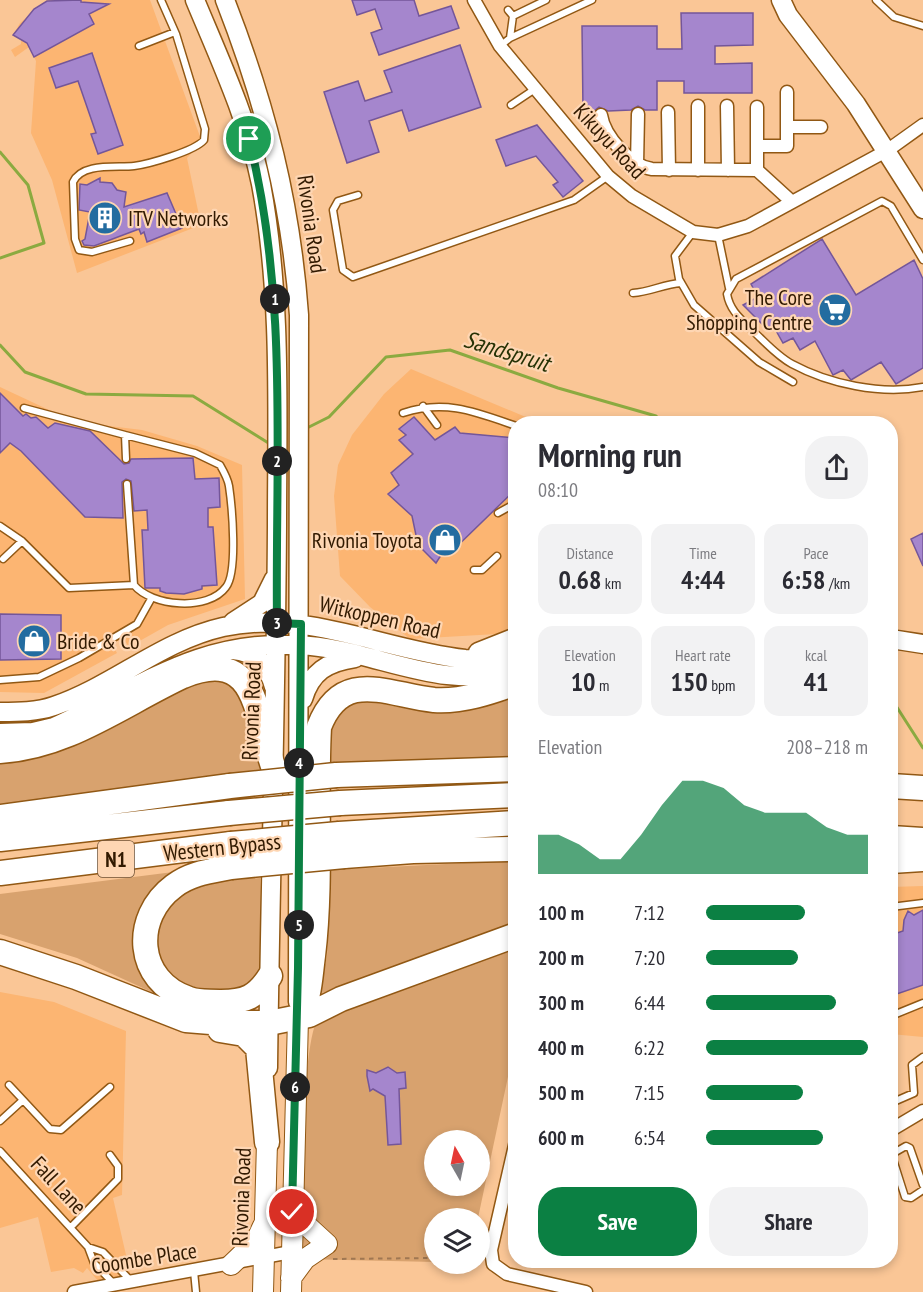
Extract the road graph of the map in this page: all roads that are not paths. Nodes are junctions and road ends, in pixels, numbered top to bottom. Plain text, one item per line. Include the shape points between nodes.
1 (161, 0) edge
2 (195, 0) edge
3 (225, 0) edge
4 (474, 0) edge
5 (546, 0) edge
6 (592, 0) edge
7 (772, 0) edge
8 (876, 0) edge
9 (785, 8) edge
10 (508, 10) dead end
11 (513, 16) junction
12 (923, 26) edge
13 (175, 32) junction
14 (505, 42) junction
15 (139, 46) dead end
16 (535, 89) junction
17 (787, 92) dead end
18 (511, 105) dead end
19 (698, 106) dead end
20 (728, 106) dead end
21 (757, 107) dead end
22 (668, 112) dead end
23 (638, 114) dead end
24 (601, 115) dead end
25 (923, 125) edge
26 (821, 126) dead end
27 (787, 127) junction
28 (757, 146) junction
29 (888, 150) junction
30 (637, 165) junction
31 (669, 170) junction
32 (728, 170) junction
33 (757, 170) junction
34 (698, 171) junction
35 (608, 177) junction
36 (358, 195) dead end
37 (792, 202) junction
38 (923, 206) edge
39 (693, 232) junction
40 (718, 235) junction
41 (130, 241) dead end
42 (923, 260) edge
43 (681, 283) junction
44 (729, 288) junction
45 (633, 293) dead end
46 (793, 382) dead end
47 (923, 387) edge
48 (423, 406) junction
49 (24, 408) dead end
50 (403, 413) dead end
51 (508, 424) edge
52 (437, 425) dead end
53 (125, 435) junction
54 (126, 459) dead end
55 (127, 484) dead end
56 (508, 507) edge
57 (498, 513) dead end
58 (0, 526) edge
59 (22, 541) junction
60 (498, 556) dead end
61 (3, 559) dead end
62 (474, 570) dead end
63 (276, 572) junction
64 (134, 585) junction
65 (151, 599) junction
66 (277, 623) junction
67 (301, 624) junction
68 (226, 626) junction
69 (898, 640) edge
70 (508, 641) edge
71 (278, 644) junction
72 (923, 644) edge
73 (300, 645) junction
74 (224, 650) junction
75 (508, 656) edge
76 (363, 657) junction
77 (453, 658) junction
78 (508, 672) edge
79 (0, 680) edge
80 (508, 686) edge
81 (276, 694) junction
82 (0, 712) edge
83 (300, 712) junction
84 (0, 733) edge
85 (0, 751) edge
86 (274, 769) junction
87 (508, 769) edge
88 (508, 795) edge
89 (0, 817) edge
90 (508, 824) edge
91 (0, 839) edge
92 (898, 841) edge
93 (341, 845) junction
94 (508, 849) edge
95 (922, 850) edge
96 (231, 856) junction
97 (898, 859) edge
98 (0, 873) edge
99 (923, 903) edge
100 (898, 906) edge
101 (508, 938) edge
102 (0, 952) edge
103 (270, 976) junction
104 (923, 1003) edge
105 (146, 1005) junction
106 (898, 1013) edge
107 (298, 1018) junction
108 (269, 1023) junction
109 (923, 1057) edge
110 (9, 1084) dead end
111 (110, 1087) dead end
112 (23, 1100) junction
113 (898, 1100) edge
114 (923, 1111) edge
115 (0, 1121) edge
116 (898, 1126) edge
117 (267, 1142) junction
118 (898, 1150) edge
119 (0, 1151) edge
120 (110, 1155) dead end
121 (508, 1176) edge
122 (898, 1176) edge
123 (923, 1185) edge
124 (923, 1190) edge
125 (292, 1212) junction
126 (264, 1222) junction
127 (71, 1227) junction
128 (88, 1247) junction
129 (298, 1256) junction
130 (263, 1259) junction
131 (231, 1265) junction
132 (194, 1271) junction
133 (132, 1282) junction
134 (291, 1285) edge
135 (116, 1289) edge
136 (570, 1290) edge
137 (74, 1292) edge
138 (195, 1292) edge
139 (263, 1292) edge
140 (586, 1292) edge

1 - 13 lane
2 - 63 main road, Rivonia Road via 236,101 260,183 275,294
3 - 67 main road, Rivonia Road via 264,107 291,228 301,385
4 - 14 street, Kikuyu Road
5 - 11 lane
6 - 14 lane
7 - 9 main road
8 - 12 lane via 894,17
9 - 29 main road
10 - 11 lane
11 - 14 lane
13 - 15 lane
13 - 41 lane via 205,137 201,144 135,166 89,170 75,177 72,186 79,250 92,252
14 - 16 street, Kikuyu Road
16 - 18 lane
16 - 35 street, Kikuyu Road
17 - 27 street
19 - 34 street
20 - 32 street
21 - 28 street
22 - 31 street
23 - 30 street
24 - 30 street via 608,132
25 - 29 street, Kikuyu Road
26 - 27 street
27 - 28 street via 787,146
28 - 33 street
29 - 37 street, Kikuyu Road
29 - 38 main road
30 - 31 street
31 - 34 street
32 - 33 street
32 - 34 street
33 - 37 street
35 - 36 lane via 574,200 353,277 343,270 333,210 338,201
35 - 39 street, Kikuyu Road
37 - 40 street, Kikuyu Road via 748,226
39 - 40 street, Kikuyu Road
39 - 43 lane via 676,251
40 - 44 lane
42 - 44 lane via 891,206 882,201 736,279
43 - 45 lane
43 - 46 lane via 694,306 759,362
44 - 47 lane via 728,302 735,313 791,364 867,388
48 - 50 lane
48 - 51 lane via 456,408
48 - 52 lane
49 - 53 lane
53 - 54 lane
53 - 65 lane via 214,460 229,485 232,568 227,587 202,601 176,603
55 - 64 lane
56 - 57 lane
58 - 59 lane
59 - 61 lane
59 - 64 lane via 69,588
60 - 62 lane via 482,570
63 - 66 main road, Rivonia Road
63 - 68 main road via 262,603
64 - 65 lane
65 - 79 lane via 137,624 79,658 39,677
66 - 67 main road, Witkoppen Road
66 - 68 main road, Witkoppen Road
66 - 71 main road, Rivonia Road
67 - 73 main road, Rivonia Road
67 - 77 main road, Witkoppen Road
68 - 82 main road, Witkoppen Road via 182,640 53,707
69 - 72 main road
70 - 77 main road
71 - 73 main road, Witkoppen Road
71 - 74 main road, Witkoppen Road
71 - 81 main road, Rivonia Road
73 - 76 main road, Witkoppen Road
73 - 83 main road, Rivonia Road
74 - 81 main road via 249,654 260,661
74 - 84 main road, Witkoppen Road via 171,668 54,727
75 - 77 main road, Witkoppen Road via 485,660
76 - 78 main road, Witkoppen Road via 459,678
76 - 83 main road via 339,660 319,670 308,684
80 - 107 highway via 447,700 358,689 342,694 327,709 319,727 314,949 307,1000
81 - 86 main road, Rivonia Road
83 - 107 main road, Rivonia Road
85 - 86 highway via 56,741 183,676 222,668 237,674 250,688
86 - 103 main road, Rivonia Road
87 - 89 highway, bridge via 336,775
88 - 91 highway, Western Bypass / N1, bridge via 340,803
90 - 93 highway
92 - 95 highway
93 - 94 highway via 412,851
93 - 96 highway, bridge
95 - 97 highway
96 - 98 highway, Western Bypass / N1
96 - 103 highway via 163,895 147,921 147,957 168,987 198,1001 250,998
99 - 100 lane
101 - 107 highway
102 - 105 highway
103 - 108 main road, Rivonia Road
104 - 106 lane
105 - 108 highway via 200,1022
105 - 117 highway via 187,1027 236,1032 252,1041 260,1057
107 - 108 highway
107 - 125 main road, Rivonia Road
108 - 117 main road, Rivonia Road
109 - 113 lane via 912,1065 914,1094
110 - 112 lane
111 - 112 lane via 68,1127 56,1131
112 - 115 lane
114 - 116 street
117 - 126 main road, Rivonia Road
118 - 123 lane via 910,1148
119 - 127 lane, Fall Lane
120 - 127 lane via 118,1167 118,1179
121 - 136 street via 491,1250 493,1264 507,1274
122 - 124 lane via 905,1197 911,1198
125 - 129 main road, Rivonia Road
125 - 129 main road via 327,1244
126 - 130 main road, Rivonia Road
126 - 131 main road via 256,1241
127 - 128 lane, Fall Lane
128 - 133 lane, Fall Lane via 103,1252
128 - 135 lane, Fall Lane via 94,1263
129 - 130 street, Coombe Place
129 - 134 main road, Rivonia Road
130 - 131 street, Coombe Place
130 - 139 main road, Rivonia Road
131 - 132 street, Coombe Place
132 - 133 street, Coombe Place
132 - 138 lane
133 - 135 street, Coombe Place
135 - 137 street, Coombe Place
136 - 140 street

